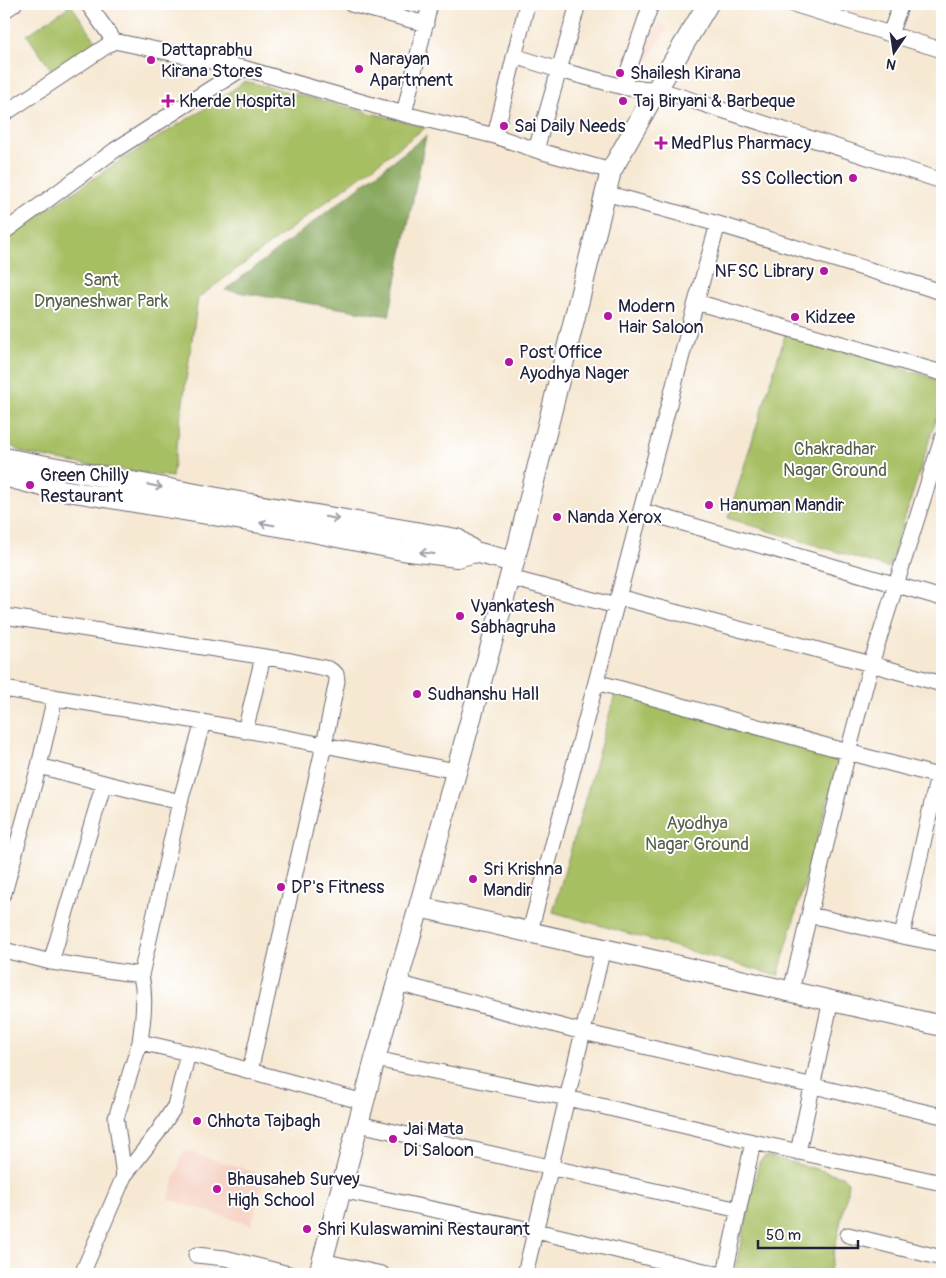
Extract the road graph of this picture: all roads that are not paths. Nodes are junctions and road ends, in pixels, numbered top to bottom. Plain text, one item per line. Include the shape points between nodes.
1 (14, 4) edge
2 (88, 4) edge
3 (351, 4) edge
4 (430, 4) edge
5 (527, 4) edge
6 (578, 4) edge
7 (652, 4) edge
8 (708, 4) edge
9 (793, 4) edge
10 (900, 4) edge
11 (816, 7) edge
12 (4, 11) edge
13 (426, 24) junction
14 (890, 34) junction
15 (114, 41) junction
16 (942, 50) edge
17 (514, 56) junction
18 (243, 68) junction
19 (559, 70) junction
20 (623, 86) junction
21 (657, 89) junction
22 (4, 114) edge
23 (404, 114) junction
24 (495, 136) junction
25 (536, 150) junction
26 (611, 171) junction
27 (942, 181) edge
28 (605, 193) junction
29 (718, 224) junction
30 (4, 232) edge
31 (942, 292) edge
32 (696, 302) junction
33 (942, 373) edge
34 (942, 439) edge
35 (4, 458) edge
36 (4, 476) edge
37 (197, 503) junction
38 (642, 511) junction
39 (511, 570) junction
40 (896, 584) junction
41 (942, 598) edge
42 (617, 601) junction
43 (4, 616) edge
44 (263, 657) junction
45 (871, 664) junction
46 (596, 682) junction
47 (942, 684) edge
48 (4, 689) edge
49 (55, 697) junction
50 (203, 722) junction
51 (245, 731) junction
52 (324, 745) junction
53 (848, 752) junction
54 (39, 766) junction
55 (456, 771) junction
56 (940, 777) edge
57 (104, 783) junction
58 (180, 802) junction
59 (4, 893) edge
60 (419, 907) junction
61 (810, 915) junction
62 (530, 931) junction
63 (902, 936) junction
64 (942, 944) edge
65 (603, 948) junction
66 (4, 950) edge
67 (51, 962) junction
68 (141, 975) junction
69 (397, 983) junction
70 (791, 991) junction
71 (831, 1000) junction
72 (942, 1026) edge
73 (583, 1032) junction
74 (140, 1042) junction
75 (188, 1053) junction
76 (375, 1059) junction
77 (250, 1071) junction
78 (813, 1085) junction
79 (567, 1098) junction
80 (364, 1102) junction
81 (942, 1116) edge
82 (359, 1124) junction
83 (753, 1142) junction
84 (798, 1152) junction
85 (551, 1167) junction
86 (124, 1176) junction
87 (942, 1183) edge
88 (341, 1190) junction
89 (738, 1210) junction
90 (536, 1231) junction
91 (848, 1235) dead end
92 (196, 1255) dead end
93 (942, 1258) edge
94 (321, 1268) edge
95 (82, 1274) edge
96 (289, 1274) edge
97 (382, 1274) edge
98 (525, 1274) edge
99 (717, 1274) edge
100 (725, 1274) edge

1 - 12 street
2 - 15 street
3 - 13 street
4 - 13 street
5 - 17 street
6 - 19 street
7 - 20 street
8 - 21 main road
9 - 11 street
10 - 14 street
11 - 14 street
13 - 23 street
14 - 16 street
15 - 18 street
15 - 22 street
17 - 19 street
17 - 24 street
18 - 23 street
18 - 30 street via 115,150
19 - 20 street
19 - 25 street
20 - 21 street
21 - 26 main road
21 - 27 street
23 - 24 street
24 - 25 street
25 - 26 street
26 - 28 main road
28 - 29 street
28 - 39 main road
29 - 31 street
29 - 32 street
32 - 33 street
32 - 38 street
34 - 40 street
35 -> 37 main road
36 - 37 main road via 50,488
37 - 39 main road via 457,539
38 - 40 street
38 - 42 street
39 - 42 street via 518,580
39 - 55 main road
40 - 41 street
40 - 45 street
42 - 45 street
42 - 46 street
43 - 44 street
44 - 51 street
44 - 52 street via 329,669 336,674
45 - 47 street
45 - 53 street
46 - 53 street
46 - 62 street
48 - 49 street
49 - 50 street
49 - 54 street
50 - 51 street
50 - 58 street
51 - 52 street
52 - 55 street
52 - 77 street
53 - 56 street
53 - 61 street
54 - 57 street
54 - 59 street
55 - 60 main road
56 - 63 street
57 - 58 street
57 - 67 street
58 - 68 street
60 - 62 main road
60 - 69 main road
61 - 63 street
61 - 70 street
62 - 65 main road
63 - 64 street
65 - 70 main road
65 - 73 street
66 - 67 street
67 - 68 street
68 - 74 street via 144,1013
69 - 73 street
69 - 76 main road
70 - 71 main road
71 - 72 main road
71 - 78 street
73 - 78 street
73 - 79 street
74 - 75 street
74 - 86 street via 116,1118
75 - 77 street
75 - 86 street via 175,1106
76 - 79 street
76 - 80 main road
77 - 80 street
78 - 81 street
78 - 84 street
79 - 83 street
79 - 85 street
80 - 82 main road
82 - 85 street
82 - 88 main road
83 - 84 street
83 - 89 street
84 - 87 street
85 - 89 street
85 - 90 street
86 - 95 street
88 - 90 street
88 - 94 main road
89 - 100 street
90 - 98 street
90 - 99 street
91 - 93 street
92 - 96 street via 225,1258
94 - 97 street

